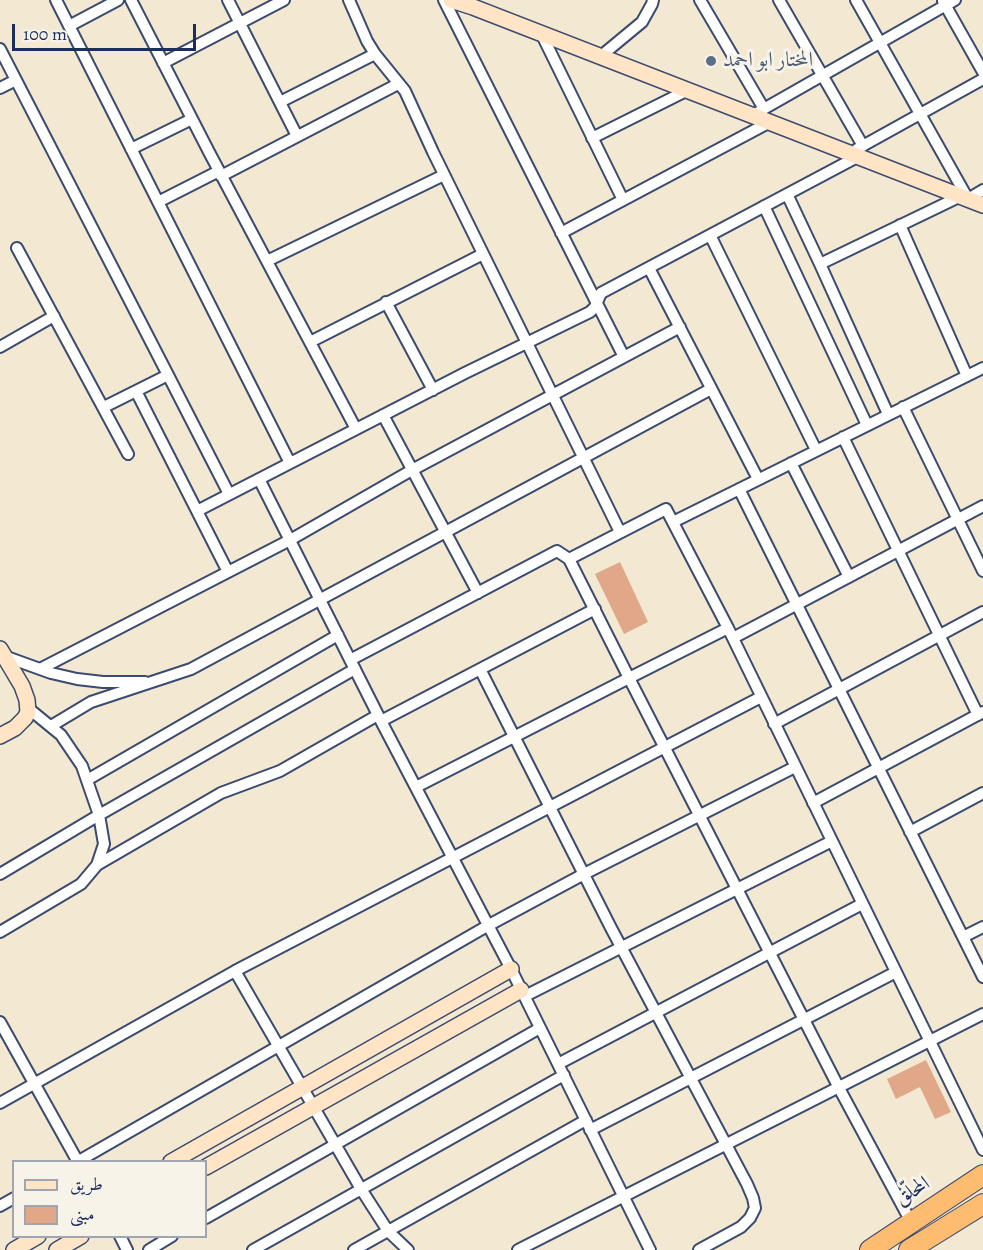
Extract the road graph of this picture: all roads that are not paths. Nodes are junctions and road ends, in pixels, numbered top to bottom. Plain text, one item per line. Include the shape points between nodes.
1 (56, 0) edge
2 (118, 0) edge
3 (131, 0) edge
4 (228, 0) edge
5 (284, 0) edge
6 (349, 0) edge
7 (452, 0) edge
8 (653, 0) edge
9 (700, 0) edge
10 (779, 0) edge
11 (856, 0) edge
12 (948, 2) edge
13 (240, 23) junction
14 (69, 26) junction
15 (541, 33) junction
16 (880, 43) junction
17 (0, 49) edge
18 (375, 54) junction
19 (601, 56) junction
20 (163, 63) junction
21 (983, 72) edge
22 (823, 75) junction
23 (983, 79) edge
24 (16, 80) junction
25 (398, 84) junction
26 (0, 88) edge
27 (688, 90) junction
28 (280, 102) junction
29 (920, 114) junction
30 (762, 115) junction
31 (192, 119) junction
32 (297, 136) junction
33 (592, 138) junction
34 (131, 149) junction
35 (857, 152) junction
36 (220, 173) junction
37 (444, 175) junction
38 (983, 190) edge
39 (787, 194) junction
40 (623, 200) junction
41 (971, 200) edge
42 (158, 201) junction
43 (764, 206) junction
44 (900, 225) junction
45 (561, 233) junction
46 (710, 235) junction
47 (17, 248) dead end
48 (483, 254) junction
49 (267, 261) junction
50 (820, 264) junction
51 (649, 268) junction
52 (386, 302) junction
53 (596, 304) junction
54 (54, 316) junction
55 (680, 327) junction
56 (310, 342) junction
57 (527, 343) junction
58 (0, 347) edge
59 (624, 357) junction
60 (983, 368) edge
61 (168, 375) junction
62 (967, 376) junction
63 (711, 389) junction
64 (433, 390) junction
65 (136, 391) junction
66 (552, 395) junction
67 (104, 407) junction
68 (903, 407) junction
69 (888, 414) junction
70 (383, 415) junction
71 (867, 425) junction
72 (356, 429) junction
73 (843, 437) junction
74 (816, 450) junction
75 (128, 454) dead end
76 (584, 458) junction
77 (290, 463) junction
78 (791, 463) junction
79 (412, 470) junction
80 (259, 479) junction
81 (758, 479) junction
82 (739, 489) junction
83 (230, 494) junction
84 (983, 506) edge
85 (197, 511) junction
86 (958, 519) junction
87 (673, 522) junction
88 (446, 532) junction
89 (620, 532) junction
90 (290, 540) junction
91 (898, 551) junction
92 (569, 559) junction
93 (983, 571) edge
94 (228, 572) junction
95 (849, 577) junction
96 (478, 593) junction
97 (320, 600) junction
98 (797, 604) junction
99 (595, 609) junction
100 (983, 612) edge
101 (730, 633) junction
102 (338, 636) junction
103 (939, 636) junction
104 (2, 652) edge
105 (353, 664) junction
106 (40, 669) junction
107 (481, 670) junction
108 (629, 678) junction
109 (155, 682) junction
110 (839, 689) junction
111 (761, 697) junction
112 (28, 708) junction
113 (980, 714) edge
114 (380, 718) junction
115 (774, 724) junction
116 (51, 726) junction
117 (0, 736) edge
118 (514, 737) junction
119 (664, 747) junction
120 (795, 767) junction
121 (879, 768) junction
122 (87, 780) junction
123 (416, 787) junction
124 (983, 793) edge
125 (813, 803) junction
126 (549, 807) junction
127 (99, 815) junction
128 (699, 815) junction
129 (910, 832) junction
130 (832, 841) junction
131 (453, 857) junction
132 (97, 865) junction
133 (0, 874) edge
134 (584, 874) junction
135 (737, 889) junction
136 (862, 904) junction
137 (489, 925) junction
138 (983, 927) edge
139 (0, 933) edge
140 (963, 937) junction
141 (621, 948) junction
142 (770, 952) junction
143 (511, 969) junction
144 (235, 971) junction
145 (896, 972) junction
146 (983, 977) edge
147 (523, 993) junction
148 (656, 1012) junction
149 (983, 1014) edge
150 (804, 1019) junction
151 (0, 1022) edge
152 (540, 1028) junction
153 (930, 1042) junction
154 (279, 1046) junction
155 (558, 1064) junction
156 (564, 1075) junction
157 (690, 1077) junction
158 (34, 1083) junction
159 (303, 1087) junction
160 (839, 1088) junction
161 (0, 1103) edge
162 (313, 1106) junction
163 (588, 1125) junction
164 (334, 1144) junction
165 (726, 1145) junction
166 (983, 1150) edge
167 (77, 1160) edge
168 (80, 1160) edge
169 (173, 1160) edge
170 (207, 1166) edge
171 (983, 1175) edge
172 (361, 1189) junction
173 (622, 1197) junction
174 (983, 1204) edge
175 (207, 1217) edge
176 (911, 1222) junction
177 (388, 1231) junction
178 (35, 1238) edge
179 (78, 1238) edge
180 (169, 1238) edge
181 (15, 1250) edge
182 (57, 1250) edge
183 (149, 1250) edge
184 (253, 1250) edge
185 (354, 1250) edge
186 (408, 1250) edge
187 (518, 1250) edge
188 (650, 1250) edge
189 (699, 1250) edge
190 (870, 1250) edge
191 (909, 1250) edge

1 - 14 street
2 - 14 street
3 - 20 street
4 - 13 street
5 - 13 street
6 - 18 street
7 - 15 street
7 - 45 street
8 - 19 street via 642,22
9 - 30 street
10 - 22 street
11 - 16 street
12 - 16 street
12 - 21 street
13 - 20 street
13 - 28 street
14 - 34 street
15 - 19 street
15 - 33 street
16 - 22 street
16 - 29 street
17 - 24 street
18 - 25 street
18 - 28 street
19 - 27 street
20 - 31 street
22 - 30 street
22 - 35 street
23 - 29 street
24 - 26 street
24 - 61 street
25 - 32 street
25 - 37 street via 405,91
27 - 30 street
27 - 33 street
28 - 32 street
29 - 35 street
29 - 41 street
30 - 35 street
30 - 40 street
31 - 34 street
31 - 36 street
32 - 36 street
33 - 40 street
34 - 42 street
35 - 39 street
35 - 41 street
36 - 42 street
36 - 49 street
37 - 48 street
37 - 49 street
38 - 41 street
39 - 43 street
39 - 50 street
40 - 45 street
41 - 44 street
42 - 77 street
43 - 46 street
43 - 71 street
44 - 50 street
44 - 62 street
45 - 53 street
46 - 51 street
46 - 74 street
47 - 54 street
48 - 52 street
48 - 57 street
49 - 56 street
50 - 69 street
51 - 53 street via 601,293
51 - 55 street
52 - 56 street
52 - 64 street
53 - 57 street via 590,312
53 - 59 street
54 - 58 street
54 - 67 street
55 - 59 street
55 - 63 street
56 - 72 street
57 - 64 street
57 - 66 street
59 - 66 street
60 - 62 street
61 - 65 street
61 - 83 street
62 - 68 street
63 - 76 street
63 - 81 street
64 - 70 street
65 - 67 street
65 - 85 street
66 - 76 street
66 - 79 street
67 - 75 street
68 - 69 street
68 - 86 street
69 - 71 street
70 - 72 street
70 - 79 street
71 - 73 street
72 - 77 street
73 - 74 street
73 - 91 street
74 - 78 street
76 - 88 street
76 - 89 street
77 - 80 street
78 - 81 street
78 - 95 street
79 - 88 street
79 - 90 street
80 - 83 street
80 - 90 street
81 - 82 street
82 - 87 street
82 - 98 street
83 - 85 street
84 - 86 street
85 - 94 street
86 - 91 street
86 - 93 street
87 - 89 street via 666,508
87 - 101 street
88 - 96 street
88 - 97 street
89 - 92 street
90 - 94 street
90 - 97 street
91 - 95 street
91 - 103 street
92 - 96 street via 556,551
92 - 99 street
94 - 106 street
95 - 98 street
96 - 105 street
97 - 102 street
97 - 109 street via 191,669
98 - 101 street
98 - 110 street
99 - 107 street
99 - 108 street
100 - 103 street
101 - 108 street
101 - 111 street
102 - 105 street
102 - 122 street
103 - 110 street
103 - 113 street
104 - 106 street
104 - 112 street
105 - 114 street
105 - 127 street
106 - 109 street via 103,682
107 - 114 street
107 - 118 street
108 - 118 street
108 - 119 street
109 - 116 street via 91,702
110 - 115 street
110 - 121 street
111 - 115 street
111 - 119 street
112 - 116 street
112 - 117 street via 15,728
113 - 121 street
114 - 123 street
114 - 132 street via 280,771 221,794
115 - 120 street
116 - 122 street via 82,765
118 - 123 street
118 - 126 street
119 - 126 street
119 - 128 street
120 - 125 street
120 - 128 street
121 - 125 street
121 - 129 street
122 - 127 street
123 - 131 street
124 - 129 street
125 - 130 street
126 - 131 street
126 - 134 street
127 - 132 street via 104,844
127 - 133 street
128 - 134 street
128 - 135 street
129 - 140 street
130 - 135 street
130 - 136 street
131 - 137 street
131 - 144 street
132 - 139 street via 81,884
134 - 137 street
134 - 141 street
135 - 141 street
135 - 142 street
136 - 142 street
136 - 145 street
137 - 143 street
137 - 154 street
138 - 140 street
140 - 146 street
141 - 147 street
141 - 148 street
142 - 148 street
142 - 150 street
143 - 147 street
143 - 159 street
144 - 154 street
144 - 158 street
145 - 150 street
145 - 153 street
147 - 152 street
147 - 162 street
148 - 155 street
148 - 157 street
149 - 153 street
150 - 157 street
150 - 160 street
151 - 158 street
152 - 155 street
152 - 164 street
153 - 160 street
153 - 166 street
154 - 159 street
154 - 168 street
155 - 156 street
156 - 163 street
156 - 172 street
157 - 163 street
157 - 165 street
158 - 161 street
158 - 167 street
159 - 162 street
159 - 169 street
160 - 165 street
160 - 176 street
162 - 164 street
162 - 170 street
163 - 173 street
163 - 177 street
164 - 172 street
164 - 175 street
165 - 173 street
165 - 189 street via 755,1208 741,1227
171 - 176 highway, المحلّق
172 - 177 street
172 - 184 street
173 - 187 street
173 - 188 street
174 - 191 highway
176 - 190 highway, المحلّق
177 - 185 street
177 - 186 street
178 - 181 street
179 - 182 street
180 - 183 street

